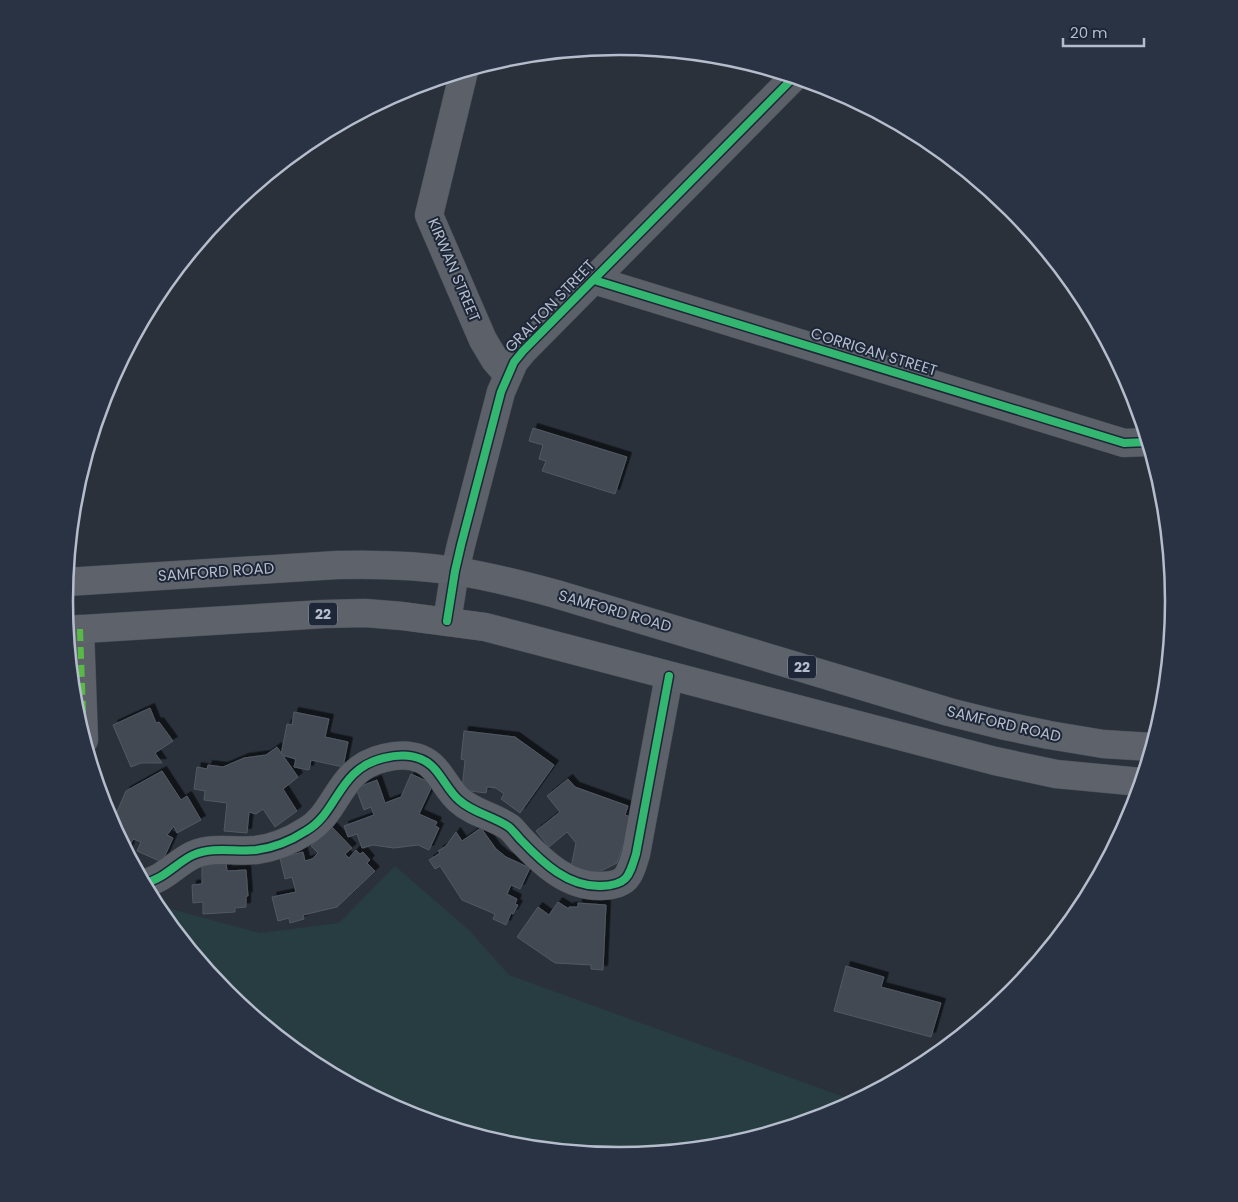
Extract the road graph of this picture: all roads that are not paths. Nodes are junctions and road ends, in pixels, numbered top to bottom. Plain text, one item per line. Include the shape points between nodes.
1 (462, 79) edge
2 (789, 82) edge
3 (594, 280) junction
4 (508, 375) junction
5 (1141, 442) edge
6 (455, 571) junction
7 (74, 582) edge
8 (447, 622) junction
9 (74, 630) edge
10 (77, 664) edge
11 (669, 676) junction
12 (1145, 747) edge
13 (1134, 781) edge
14 (150, 881) edge

1 - 4 street, KIRWAN STREET via 429,215 484,340
2 - 3 street, GRALTON STREET
3 - 4 street, GRALTON STREET via 523,351
3 - 5 street, CORRIGAN STREET via 1124,443
4 - 6 street, GRALTON STREET via 500,392
6 - 7 main road, SAMFORD ROAD / 22 via 380,564 337,565
6 - 8 street, GRALTON STREET
6 - 12 main road, SAMFORD ROAD / 22 via 499,579 583,602 949,712 1103,744
8 - 9 main road, 22 via 365,613
8 - 11 main road, 22 via 485,627
9 - 10 street
11 - 13 main road, 22 via 995,761 1056,774
11 - 14 street via 636,854 630,874 623,882 585,884 558,873 511,828 460,802 434,768 422,759 407,756 374,760 361,768 348,778 328,810 307,831 256,850 206,851

